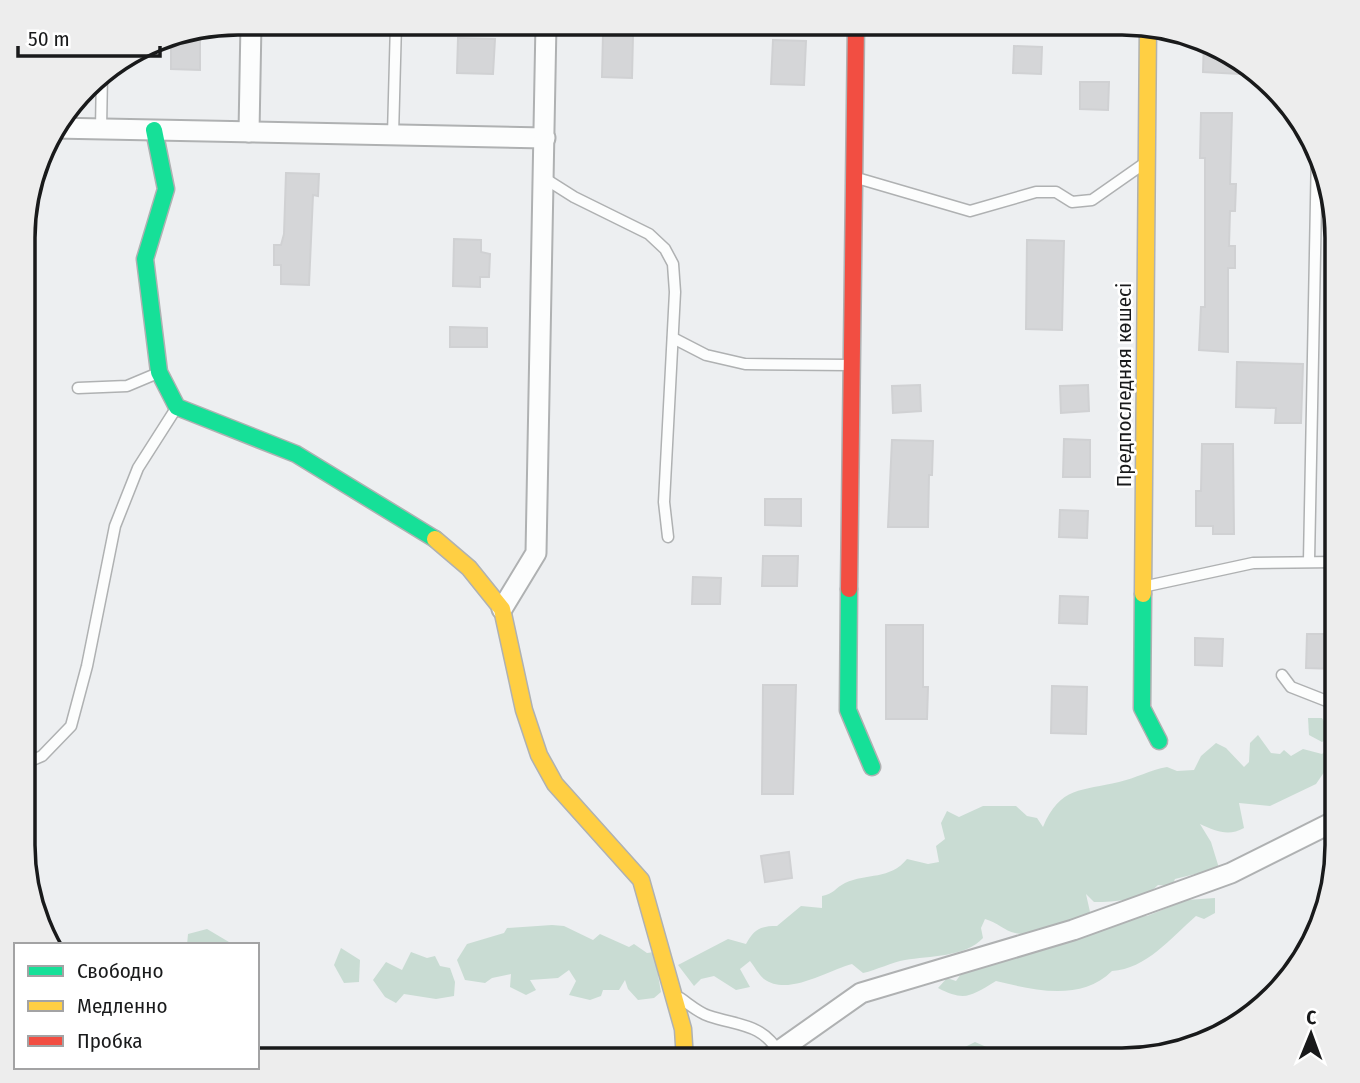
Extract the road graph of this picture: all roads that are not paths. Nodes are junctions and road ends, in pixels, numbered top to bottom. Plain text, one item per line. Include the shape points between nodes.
1 (251, 35) edge
2 (396, 35) edge
3 (546, 35) edge
4 (856, 35) edge
5 (1148, 37) edge
6 (102, 87) edge
7 (67, 128) edge
8 (101, 129) junction
9 (154, 130) junction
10 (249, 132) junction
11 (393, 135) junction
12 (545, 138) junction
13 (1147, 162) junction
14 (853, 177) junction
15 (544, 178) junction
16 (1316, 180) edge
17 (673, 338) junction
18 (851, 365) junction
19 (159, 372) junction
20 (78, 388) dead end
21 (177, 407) junction
22 (668, 537) dead end
23 (1309, 561) junction
24 (1325, 562) edge
25 (1143, 587) junction
26 (502, 609) junction
27 (1282, 675) dead end
28 (1325, 700) edge
29 (1159, 741) dead end
30 (35, 759) edge
31 (872, 767) dead end
32 (1325, 826) edge
33 (674, 994) junction
34 (684, 1048) edge
35 (772, 1048) edge
36 (788, 1048) edge

1 - 10 street
2 - 11 lane
3 - 12 street
4 - 14 street
5 - 13 street, Предпоследняя көшесі
6 - 8 lane
7 - 8 street
8 - 9 street
9 - 10 street
9 - 19 street via 166,189 145,260
10 - 11 street
11 - 12 street
12 - 15 street
13 - 14 lane via 1092,200 1072,202 1056,192 1037,192 970,211
13 - 25 street, Предпоследняя көшесі
14 - 18 street
15 - 17 lane via 649,234 665,249 673,264
15 - 26 street via 536,553
16 - 23 lane
17 - 18 lane via 706,355 744,365
17 - 22 lane via 664,502
18 - 31 street via 848,710
19 - 20 lane via 127,386
19 - 21 street
21 - 26 street via 296,454 423,529 469,568
21 - 30 lane via 138,468 115,526 71,726
23 - 24 lane
23 - 25 lane via 1228,566
25 - 29 street, Предпоследняя көшесі via 1142,708
26 - 33 street via 539,755 555,784 641,880
27 - 28 lane via 1291,687
32 - 36 street via 1231,873 1073,930 861,993
33 - 34 street
33 - 35 lane via 706,1016 767,1035

